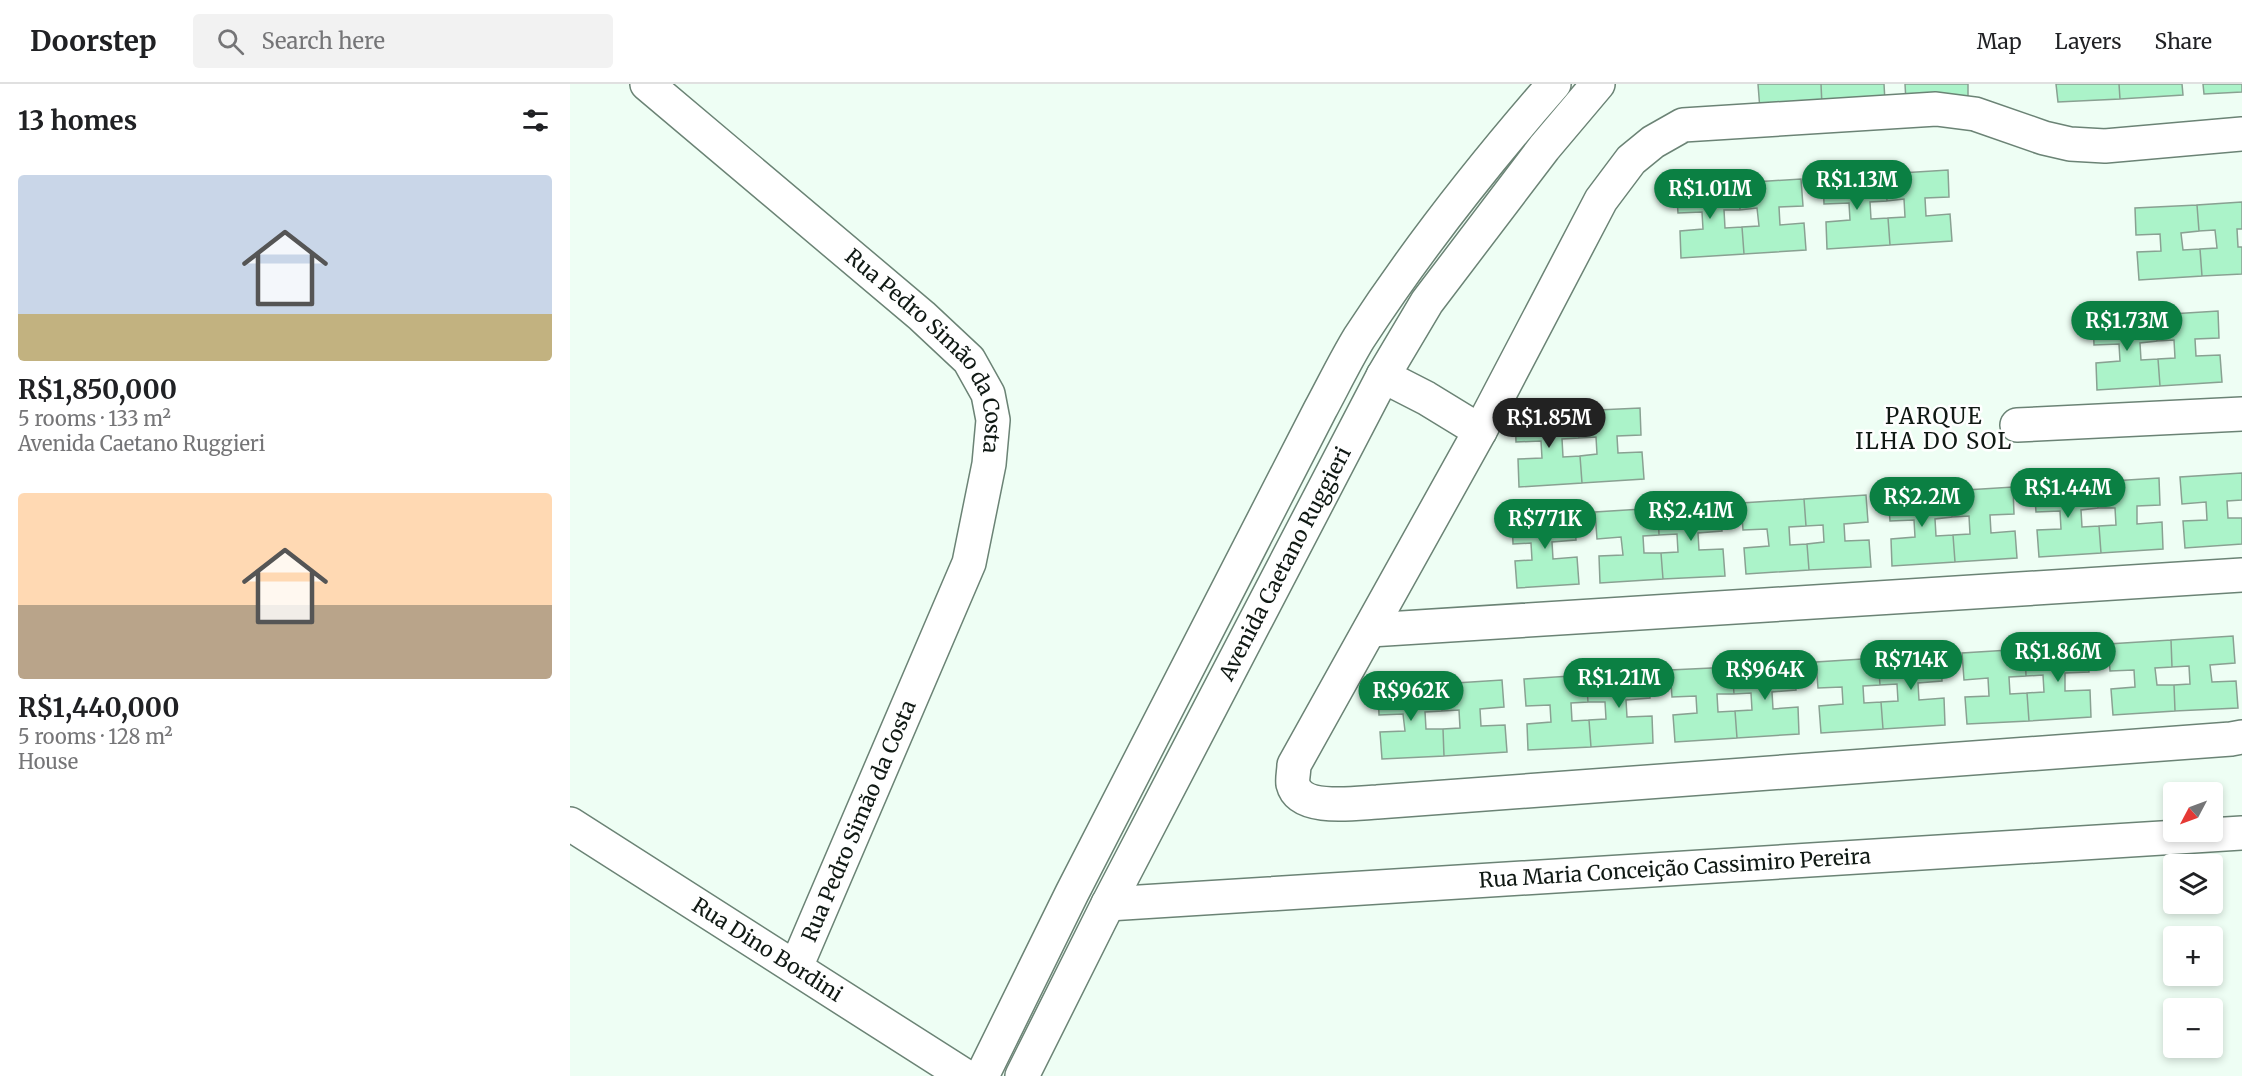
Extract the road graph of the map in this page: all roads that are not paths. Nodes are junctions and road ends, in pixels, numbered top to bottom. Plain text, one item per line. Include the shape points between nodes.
1 (647, 84) edge
2 (1554, 84) edge
3 (1598, 84) edge
4 (2242, 134) edge
5 (1383, 376) junction
6 (2242, 414) edge
7 (2017, 425) dead end
8 (1480, 431) junction
9 (2242, 575) edge
10 (1370, 630) junction
11 (2242, 737) edge
12 (570, 824) edge
13 (2242, 833) edge
14 (1108, 904) junction
15 (796, 967) junction
16 (965, 1076) edge
17 (982, 1076) edge
18 (1022, 1076) edge

1 - 15 street, Rua Pedro Simão da Costa via 969,360 988,394 993,420 989,464 969,563
2 - 17 street, Avenida Caetano Ruggieri via 1498,149 1358,340
3 - 5 street, Avenida Caetano Ruggieri via 1427,302
4 - 8 street via 2105,146 2070,144 1975,114 1936,109 1683,125 1631,160 1601,200
5 - 8 street
5 - 14 street, Avenida Caetano Ruggieri
6 - 7 street
8 - 10 street
9 - 10 street
10 - 11 street via 1294,765 1297,793 1321,804
12 - 15 street, Rua Dino Bordini
13 - 14 street, Rua Maria Conceição Cassimiro Pereira
14 - 18 street, Avenida Caetano Ruggieri
15 - 16 street, Rua Dino Bordini

